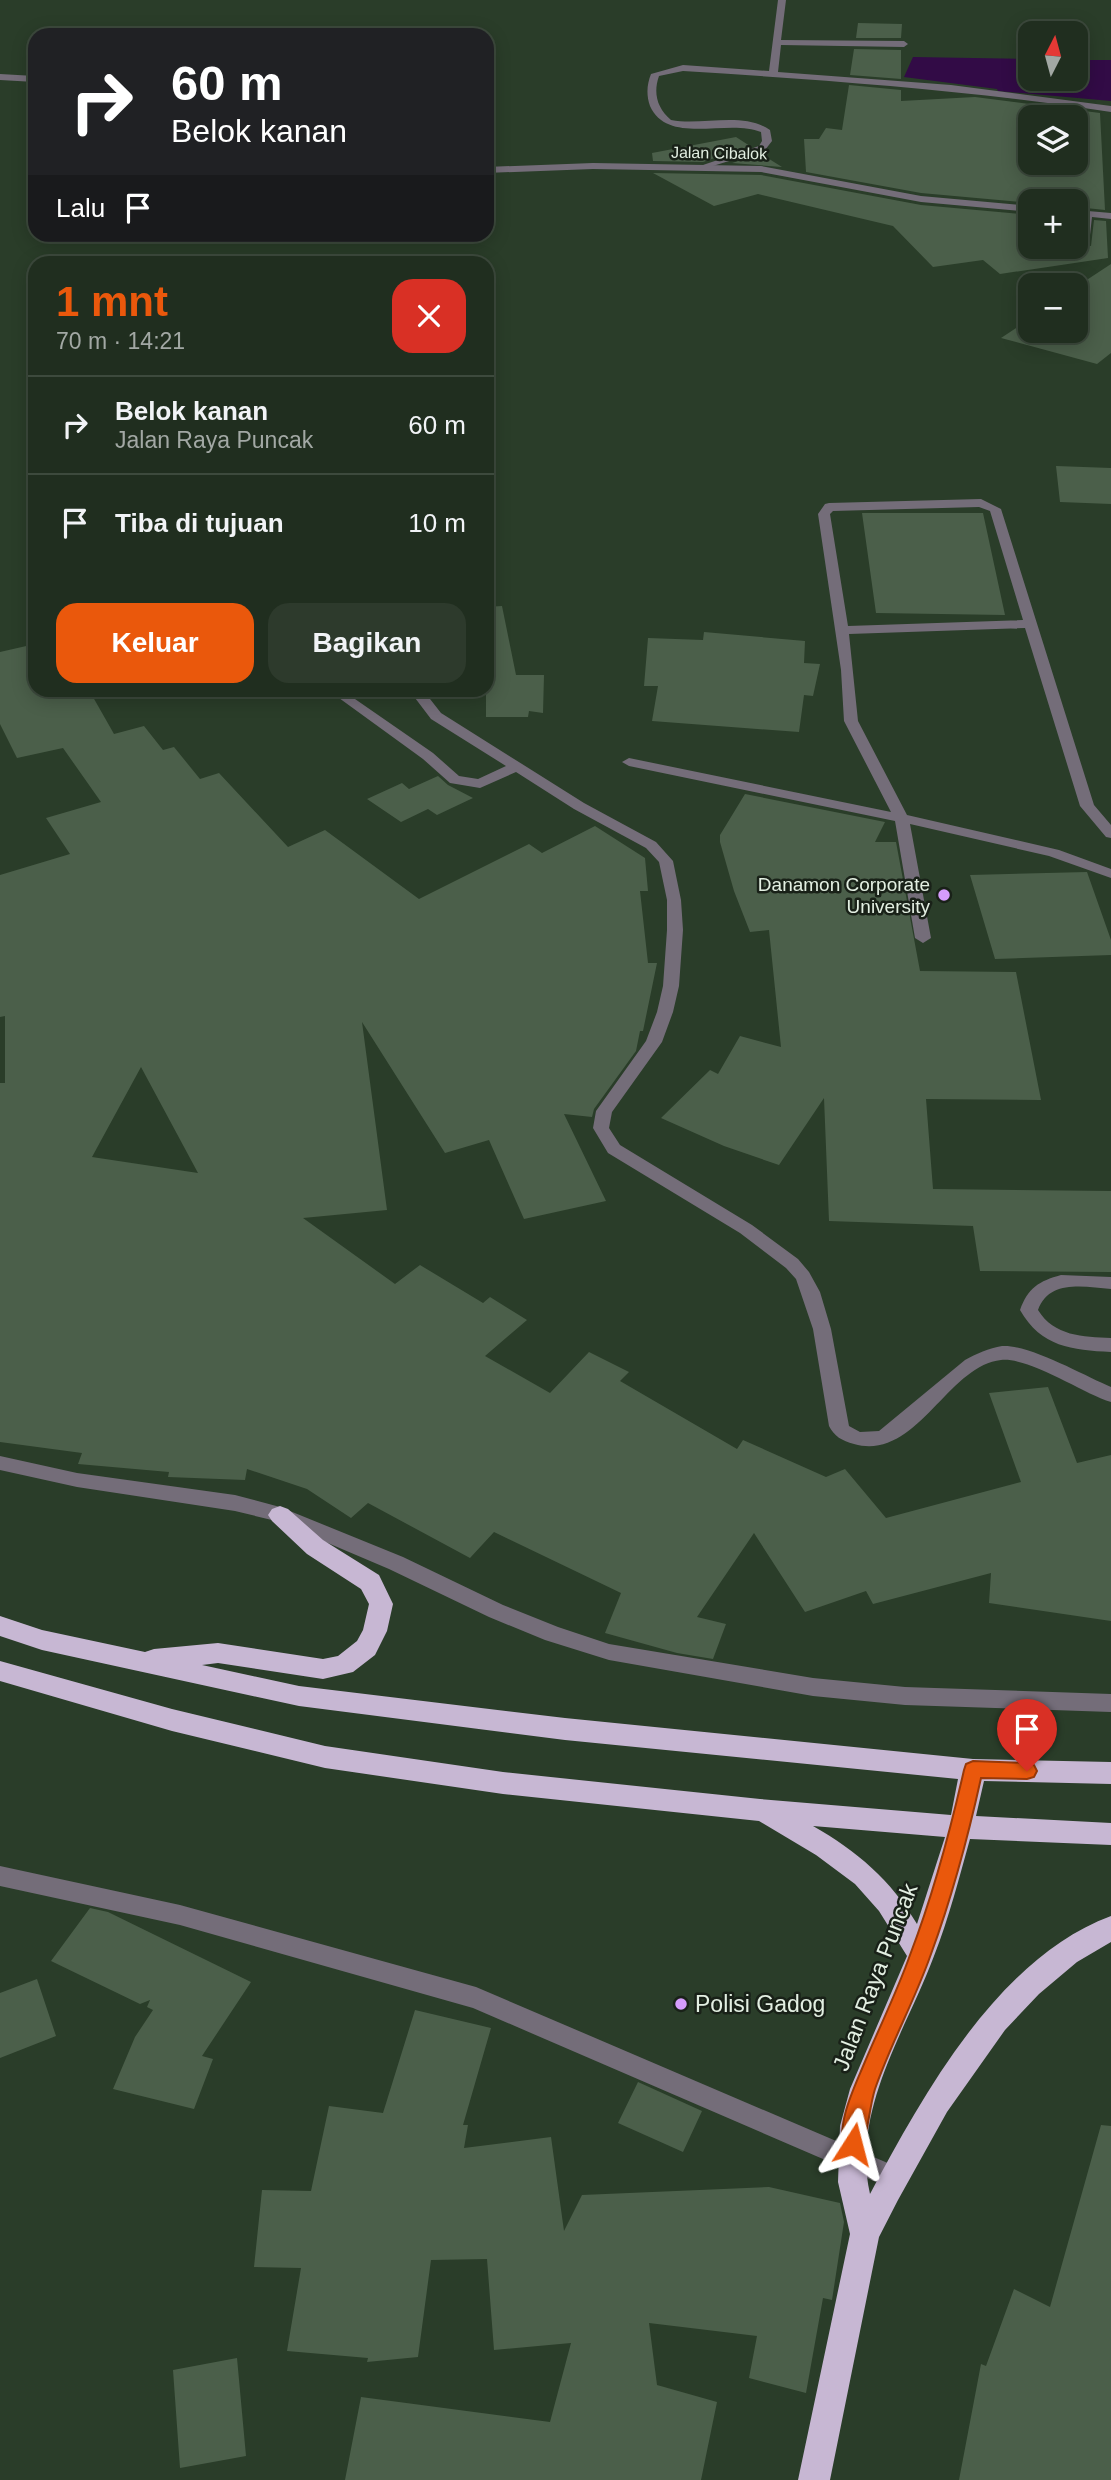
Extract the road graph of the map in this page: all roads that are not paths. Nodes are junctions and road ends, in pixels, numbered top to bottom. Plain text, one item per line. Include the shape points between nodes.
1 (782, 0) edge
2 (776, 42) junction
3 (904, 44) dead end
4 (773, 74) junction
5 (0, 77) edge
6 (28, 79) edge
7 (1111, 109) edge
8 (706, 167) junction
9 (494, 170) edge
10 (1018, 208) edge
11 (1088, 214) edge
12 (1111, 216) edge
13 (1030, 624) junction
14 (842, 630) junction
15 (344, 697) edge
16 (421, 697) edge
17 (629, 762) dead end
18 (518, 766) junction
19 (902, 819) junction
20 (1111, 834) edge
21 (1111, 874) edge
22 (923, 938) dead end
23 (1111, 1283) edge
24 (1111, 1345) edge
25 (1111, 1395) edge
26 (0, 1463) edge
27 (280, 1515) junction
28 (0, 1626) edge
29 (134, 1660) junction
30 (0, 1671) edge
31 (1111, 1703) edge
32 (973, 1770) junction
33 (1111, 1773) edge
34 (760, 1810) junction
35 (961, 1827) junction
36 (1111, 1834) edge
37 (0, 1876) edge
38 (1111, 1928) edge
39 (921, 1955) junction
40 (852, 2161) junction
41 (895, 2178) junction
42 (865, 2234) junction
43 (814, 2480) edge

1 - 2 street
2 - 3 street
2 - 4 street
4 - 7 street via 930,85
4 - 8 street via 683,68 654,74 654,105 668,122 765,130 767,141 762,148
5 - 6 street
8 - 9 street, Jalan Cibalok
8 - 10 street, Jalan Cibalok via 772,170 921,199
11 - 12 street
13 - 14 street
13 - 14 street via 992,506 837,505 824,514
13 - 20 street via 1087,806
14 - 19 street via 851,721
15 - 18 street via 455,780 480,784
16 - 18 street via 436,716
17 - 19 street
18 - 25 street via 651,845 666,862 675,930 665,1012 654,1042 604,1111 601,1128 614,1149 747,1231 802,1272 817,1313 842,1432 864,1439 888,1435 965,1370 1003,1353 1032,1359
19 - 21 street via 1054,853
19 - 22 street
23 - 24 street via 1051,1283 1035,1293 1029,1310 1052,1335
26 - 27 street via 77,1480 235,1503
27 - 29 highway via 315,1547 370,1582 381,1604 366,1648 344,1665 323,1669 218,1653
27 - 31 street via 515,1619 609,1652 813,1687 905,1696
28 - 29 highway
29 - 32 highway via 312,1698
30 - 34 highway via 172,1720 326,1757 503,1783
32 - 33 highway
32 - 35 highway, Jalan Raya Puncak
34 - 35 highway
34 - 39 highway via 853,1866 878,1889
35 - 36 highway
35 - 39 highway, Jalan Raya Puncak
37 - 40 street via 180,1914 476,1998
38 - 41 highway via 1051,1965 999,2014 965,2060
39 - 40 highway, Jalan Raya Puncak via 864,2089 854,2126
40 - 41 street
40 - 42 highway, Jalan Raya Puncak
41 - 42 highway
42 - 43 highway, Jalan Raya Puncak

